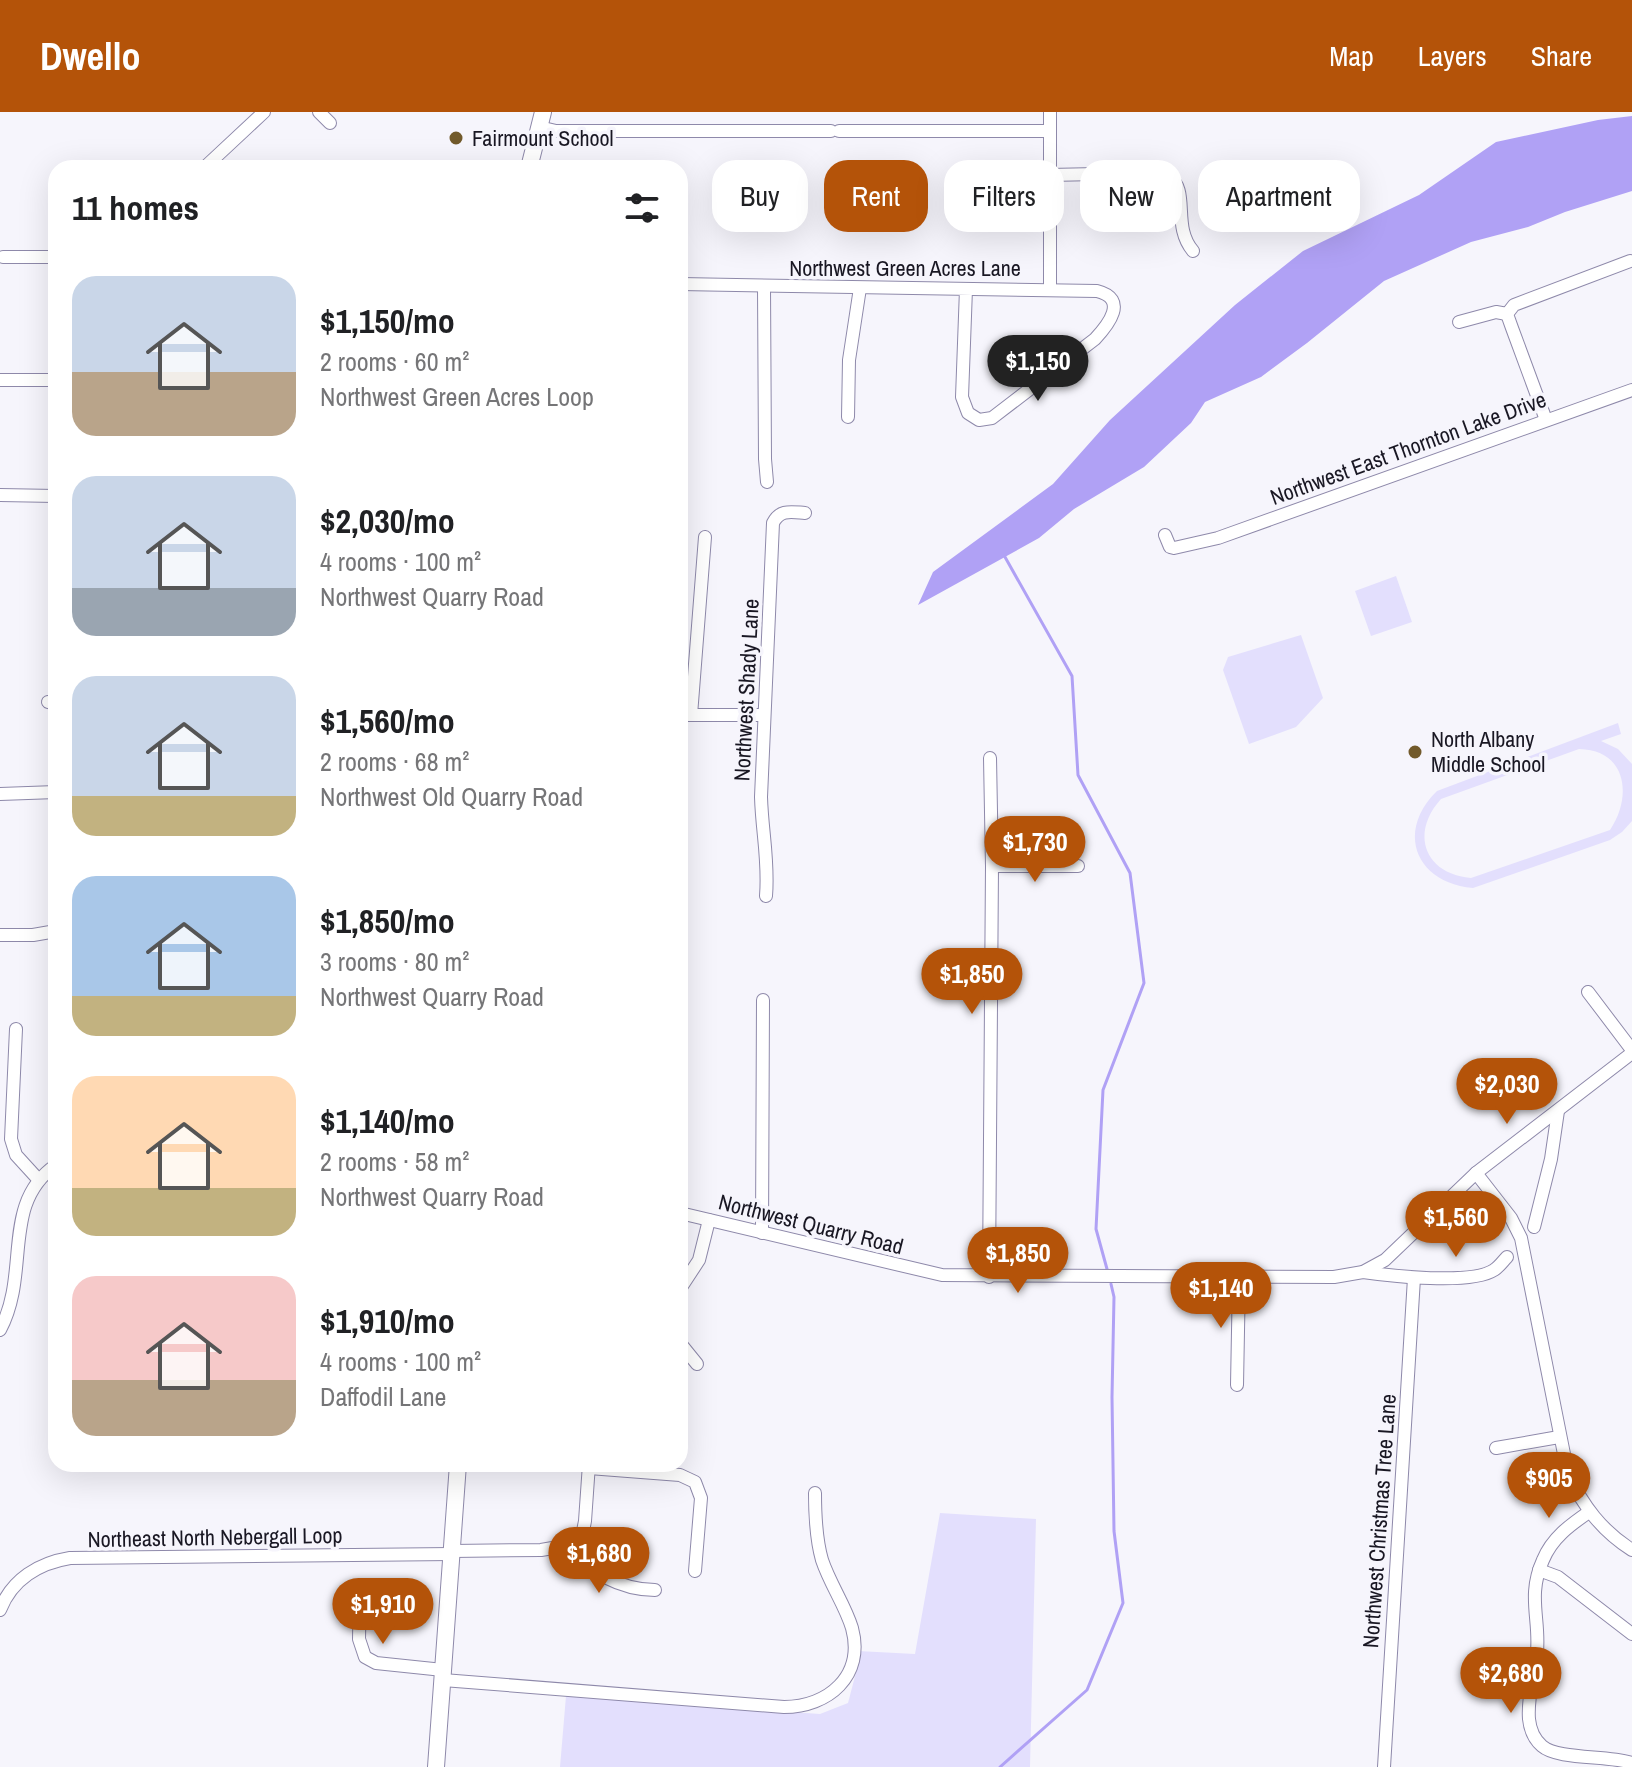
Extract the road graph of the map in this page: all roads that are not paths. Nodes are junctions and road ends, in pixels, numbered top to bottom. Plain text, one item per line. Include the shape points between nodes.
1 (264, 112) edge
2 (319, 112) edge
3 (1050, 112) edge
4 (541, 120) edge
5 (330, 123) dead end
6 (1050, 131) junction
7 (213, 160) edge
8 (531, 160) edge
9 (1049, 160) edge
10 (1064, 175) edge
11 (1050, 232) edge
12 (1193, 251) dead end
13 (3, 257) dead end
14 (48, 257) edge
15 (1630, 261) edge
16 (688, 284) edge
17 (764, 288) junction
18 (860, 288) junction
19 (966, 289) junction
20 (1050, 289) junction
21 (1507, 314) junction
22 (1459, 322) dead end
23 (0, 380) edge
24 (48, 380) edge
25 (1632, 390) edge
26 (848, 417) dead end
27 (1546, 420) junction
28 (767, 482) dead end
29 (0, 495) edge
30 (48, 496) edge
31 (805, 513) dead end
32 (1165, 535) dead end
33 (705, 537) dead end
34 (688, 688) edge
35 (688, 715) edge
36 (762, 715) junction
37 (990, 758) dead end
38 (48, 792) edge
39 (0, 794) edge
40 (992, 866) junction
41 (1078, 866) dead end
42 (766, 896) dead end
43 (48, 932) edge
44 (0, 935) edge
45 (1588, 992) dead end
46 (763, 1000) dead end
47 (16, 1029) dead end
48 (1632, 1052) edge
49 (1558, 1111) junction
50 (48, 1170) edge
51 (1476, 1173) junction
52 (37, 1178) junction
53 (688, 1215) edge
54 (709, 1220) junction
55 (1534, 1227) dead end
56 (762, 1233) junction
57 (1507, 1257) dead end
58 (1363, 1272) junction
59 (989, 1277) junction
60 (1239, 1277) junction
61 (1414, 1278) junction
62 (688, 1281) edge
63 (0, 1330) edge
64 (688, 1353) edge
65 (697, 1364) dead end
66 (1237, 1385) dead end
67 (1559, 1437) junction
68 (1496, 1448) dead end
69 (457, 1472) edge
70 (589, 1472) edge
71 (650, 1472) edge
72 (815, 1493) dead end
73 (1589, 1512) junction
74 (563, 1548) junction
75 (1632, 1550) edge
76 (452, 1552) junction
77 (1539, 1570) junction
78 (695, 1571) dead end
79 (360, 1586) dead end
80 (655, 1590) dead end
81 (0, 1610) edge
82 (1632, 1634) edge
83 (443, 1675) junction
84 (1632, 1763) edge
85 (436, 1767) edge
86 (1384, 1767) edge

1 - 7 street
2 - 5 street
3 - 6 street, Northwest Green Acres Lane
4 - 6 street via 556,131
4 - 8 main road
6 - 9 street, Northwest Green Acres Lane
10 - 12 street via 1168,175 1180,189 1182,235
11 - 20 street, Northwest Green Acres Lane
13 - 14 street
15 - 21 street via 1514,305
16 - 17 street, Northwest Green Acres Lane
17 - 18 street, Northwest Green Acres Lane
17 - 28 street
18 - 19 street, Northwest Green Acres Lane
18 - 26 street via 849,360
19 - 20 street, Northwest Green Acres Lane
19 - 20 street via 962,397 968,413 979,420 998,413 1095,339 1112,319 1114,306 1104,292
21 - 22 street
21 - 27 street
23 - 24 street
25 - 27 street, Northwest East Thornton Lake Drive
27 - 32 street, Northwest East Thornton Lake Drive via 1198,544 1170,547
29 - 30 street
31 - 36 street, Northwest Shady Lane via 783,512 773,523
33 - 34 street
35 - 36 street
36 - 42 street, Northwest Shady Lane
37 - 40 street
38 - 39 street
40 - 41 street
40 - 59 street
43 - 44 street
45 - 48 street
46 - 56 street
47 - 52 street via 11,1139 16,1155
48 - 49 street, Northwest Quarry Road
49 - 51 street, Northwest Quarry Road
49 - 55 street
50 - 52 street
51 - 58 street, Northwest Quarry Road via 1393,1253
51 - 67 street via 1521,1238
52 - 63 street via 18,1203 11,1299
53 - 54 street, Northwest Quarry Road
54 - 56 street, Northwest Quarry Road
54 - 62 street
56 - 59 street, Northwest Quarry Road via 916,1271
57 - 61 street, Northwest Quarry Road via 1478,1276
58 - 60 street, Northwest Quarry Road
58 - 61 street, Northwest Quarry Road
59 - 60 street, Northwest Quarry Road
60 - 66 street
61 - 86 street, Northwest Christmas Tree Lane
64 - 65 street
67 - 68 street
67 - 73 street via 1568,1474
69 - 76 main road
70 - 74 street via 583,1531
71 - 78 street via 695,1482 701,1498
72 - 83 street via 821,1556 854,1640 851,1666 838,1688 818,1703 797,1707 648,1696
73 - 75 street
73 - 77 street via 1556,1539
74 - 76 street, Northeast North Nebergall Loop
74 - 80 street via 616,1583
76 - 81 street, Northeast North Nebergall Loop via 70,1558 33,1570 16,1584
76 - 83 main road
77 - 82 street via 1558,1577
77 - 84 street via 1531,1731 1556,1754
79 - 83 street via 359,1639 365,1657
83 - 85 main road

